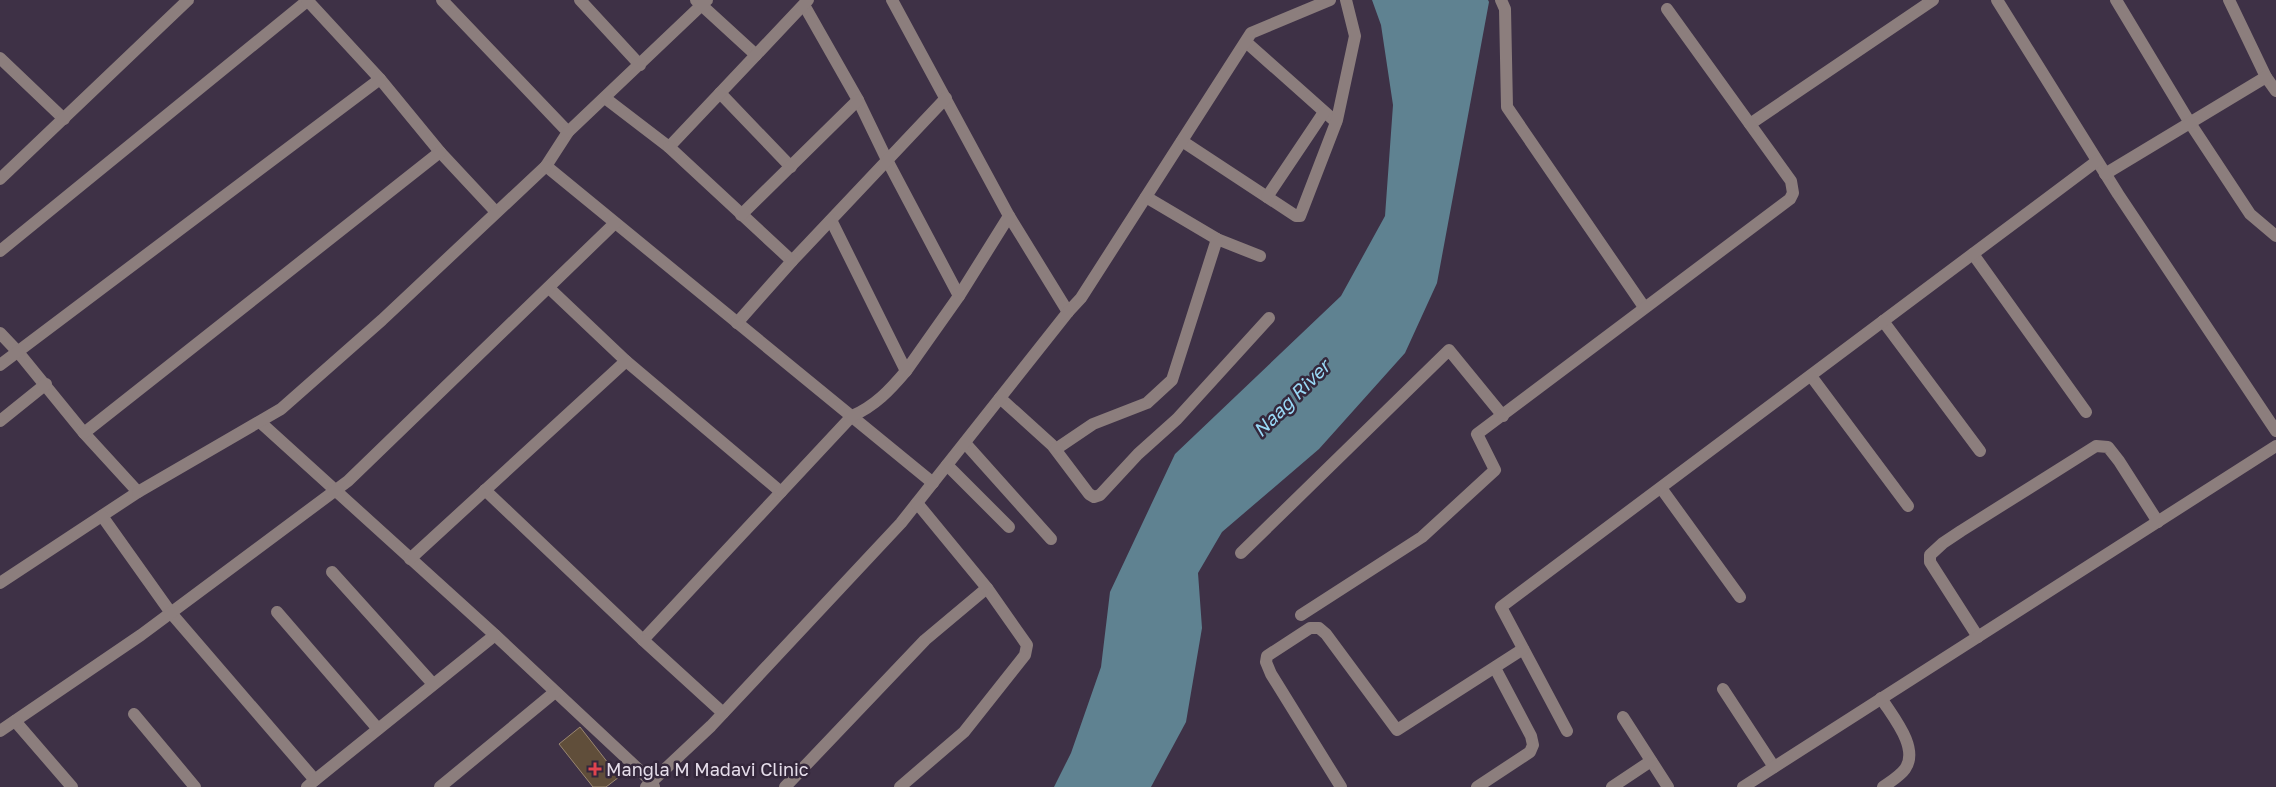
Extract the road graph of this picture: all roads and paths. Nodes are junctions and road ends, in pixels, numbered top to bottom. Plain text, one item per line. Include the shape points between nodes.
1 (188, 0) edge
2 (307, 0) edge
3 (442, 0) edge
4 (580, 0) edge
5 (892, 0) edge
6 (1330, 0) edge
7 (1346, 0) edge
8 (1501, 0) edge
9 (1933, 0) edge
10 (1997, 0) edge
11 (2116, 0) edge
12 (2229, 0) edge
13 (702, 2) edge
14 (806, 2) edge
15 (1667, 9) dead end
16 (1246, 42) junction
17 (756, 55) junction
18 (0, 58) edge
19 (640, 65) junction
20 (2266, 77) junction
21 (380, 79) junction
22 (2276, 91) edge
23 (720, 93) junction
24 (605, 98) junction
25 (946, 98) junction
26 (858, 100) junction
27 (1324, 112) junction
28 (64, 119) junction
29 (1336, 122) junction
30 (2190, 123) junction
31 (1750, 124) junction
32 (568, 132) junction
33 (1182, 141) junction
34 (669, 147) junction
35 (440, 152) junction
36 (886, 160) junction
37 (2097, 161) junction
38 (546, 166) junction
39 (791, 166) junction
40 (2105, 174) junction
41 (0, 179) edge
42 (1146, 197) junction
43 (1268, 197) junction
44 (496, 212) junction
45 (741, 216) junction
46 (1009, 216) junction
47 (831, 220) junction
48 (616, 223) junction
49 (2276, 236) edge
50 (1217, 239) junction
51 (0, 251) edge
52 (1973, 254) junction
53 (1260, 256) dead end
54 (792, 261) junction
55 (549, 288) junction
56 (959, 296) junction
57 (1644, 307) junction
58 (1068, 312) junction
59 (1269, 318) dead end
60 (1883, 321) junction
61 (738, 323) junction
62 (0, 333) edge
63 (18, 352) junction
64 (626, 361) junction
65 (0, 365) edge
66 (906, 371) junction
67 (1811, 376) junction
68 (46, 384) junction
69 (1000, 398) junction
70 (2086, 412) dead end
71 (852, 416) junction
72 (1503, 416) junction
73 (0, 421) edge
74 (260, 422) junction
75 (2276, 431) edge
76 (84, 433) junction
77 (965, 443) junction
78 (2276, 446) edge
79 (1056, 449) junction
80 (1980, 451) dead end
81 (948, 465) junction
82 (933, 483) junction
83 (1661, 488) junction
84 (336, 490) junction
85 (485, 490) junction
86 (138, 492) junction
87 (781, 492) junction
88 (917, 503) junction
89 (1908, 506) dead end
90 (102, 516) junction
91 (2158, 522) junction
92 (1009, 527) dead end
93 (1051, 538) dead end
94 (1240, 553) dead end
95 (410, 559) junction
96 (332, 572) dead end
97 (0, 583) edge
98 (987, 588) junction
99 (1740, 597) dead end
100 (277, 612) dead end
101 (171, 613) junction
102 (1301, 615) dead end
103 (494, 635) junction
104 (1978, 637) junction
105 (643, 640) junction
106 (1523, 649) junction
107 (1495, 668) junction
108 (434, 684) junction
109 (1723, 689) dead end
110 (555, 692) junction
111 (1881, 698) junction
112 (723, 713) junction
113 (134, 714) dead end
114 (1623, 717) dead end
115 (15, 721) junction
116 (378, 729) junction
117 (0, 731) edge
118 (1567, 732) dead end
119 (1651, 761) junction
120 (1774, 767) junction
121 (311, 784) edge
122 (651, 785) edge
123 (72, 787) edge
124 (195, 787) edge
125 (440, 787) edge
126 (785, 787) edge
127 (900, 787) edge
128 (1341, 787) edge
129 (1477, 787) edge
130 (1612, 787) edge
131 (1668, 787) edge
132 (1743, 787) edge
133 (1883, 787) edge

1 - 28 street
2 - 21 street
2 - 51 street
3 - 32 street
4 - 19 street
5 - 25 street
6 - 16 street via 1251,33
7 - 29 street via 1355,36
8 - 57 street via 1505,9 1507,107
9 - 31 street
10 - 37 street
11 - 30 street
12 - 20 street
13 - 17 street
13 - 19 street
14 - 17 street
14 - 26 street
15 - 31 street
16 - 27 street
16 - 33 street
17 - 23 street
18 - 28 street
19 - 24 street
20 - 22 street
20 - 30 street
21 - 35 street
21 - 63 street
23 - 34 street
23 - 39 street
24 - 32 street
24 - 34 street
25 - 36 street
25 - 46 street
26 - 36 street
26 - 39 street
27 - 29 street
27 - 43 street
28 - 41 street
29 - 43 street via 1300,216
30 - 40 street
30 - 49 street via 2250,214
31 - 57 street via 1791,181 1793,193 1790,199
32 - 38 street
33 - 42 street
33 - 43 street
34 - 45 street
35 - 44 street
35 - 76 street
36 - 47 street
36 - 56 street
37 - 40 street
37 - 52 street
38 - 44 street
38 - 48 street
39 - 45 street
40 - 75 street
42 - 50 street
42 - 58 street via 1081,298
44 - 74 street via 382,320 288,403
45 - 54 street
46 - 56 street
46 - 58 street
47 - 54 street
47 - 66 street
48 - 55 street
48 - 61 street
50 - 53 street
50 - 79 street via 1172,380 1147,403 1093,424
52 - 60 street
52 - 70 street
54 - 61 street
55 - 64 street
55 - 84 street
56 - 66 street
57 - 72 street
58 - 69 street
59 - 79 street via 1177,419 1100,495 1094,497 1089,494
60 - 67 street
60 - 80 street
61 - 71 street
62 - 63 street
63 - 65 street
63 - 68 street
64 - 85 street
64 - 87 street
66 - 71 street via 886,395
67 - 83 street
67 - 89 street
68 - 73 street
68 - 76 street
69 - 77 street
69 - 79 street
71 - 82 street
71 - 87 street
72 - 94 street via 1449,350
72 - 102 street via 1477,434 1495,470 1422,537
74 - 84 street
74 - 86 street
76 - 86 street
77 - 81 street
77 - 93 street
78 - 91 street
81 - 82 street
81 - 92 street
82 - 88 street
83 - 99 street
83 - 106 street via 1502,608
84 - 95 street
84 - 101 street
85 - 95 street
85 - 105 street
86 - 90 street
87 - 105 street
88 - 98 street
88 - 112 street
90 - 97 street
90 - 101 street
91 - 104 street
91 - 104 street via 2119,461 2108,448 2096,446 1960,531 1930,555 1930,562
95 - 103 street
96 - 108 street
98 - 126 street via 925,640
98 - 127 street via 1027,645 1025,655 964,732
100 - 116 street
101 - 115 street
101 - 121 street
103 - 108 street
103 - 110 street
104 - 111 street
105 - 112 street
106 - 107 street
106 - 118 street
107 - 128 street via 1397,730 1319,628 1310,628 1267,656 1271,674
107 - 129 street via 1533,745 1530,752
108 - 116 street
109 - 120 street
110 - 122 street
110 - 125 street
111 - 120 street
111 - 133 street via 1906,740 1910,754 1905,769
112 - 122 street
113 - 124 street
114 - 119 street
115 - 117 street
115 - 123 street
116 - 121 street
119 - 130 street
119 - 131 street
120 - 132 street

